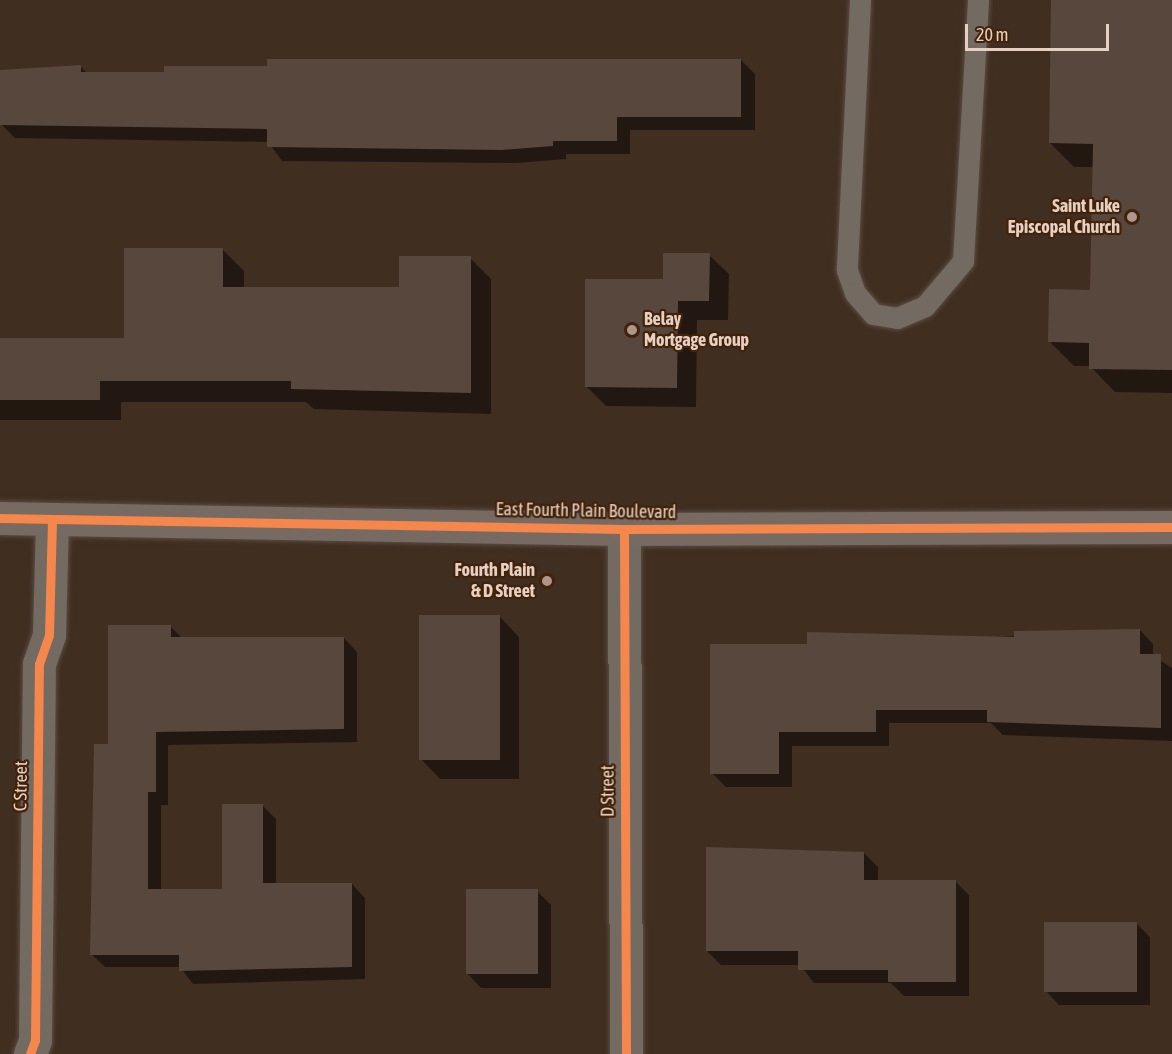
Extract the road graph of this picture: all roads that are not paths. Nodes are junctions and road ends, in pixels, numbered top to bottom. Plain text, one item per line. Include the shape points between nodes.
1 (860, 0) edge
2 (978, 0) edge
3 (0, 518) edge
4 (52, 519) junction
5 (1172, 527) edge
6 (624, 529) junction
7 (30, 1054) edge
8 (626, 1054) edge

1 - 2 lane via 847,270 855,293 873,314 897,318 925,306 963,261
3 - 4 main road, East Fourth Plain Boulevard
4 - 6 main road, East Fourth Plain Boulevard
4 - 7 street, C Street via 49,635 39,664 35,1040
5 - 6 main road, East Fourth Plain Boulevard
6 - 8 street, D Street

